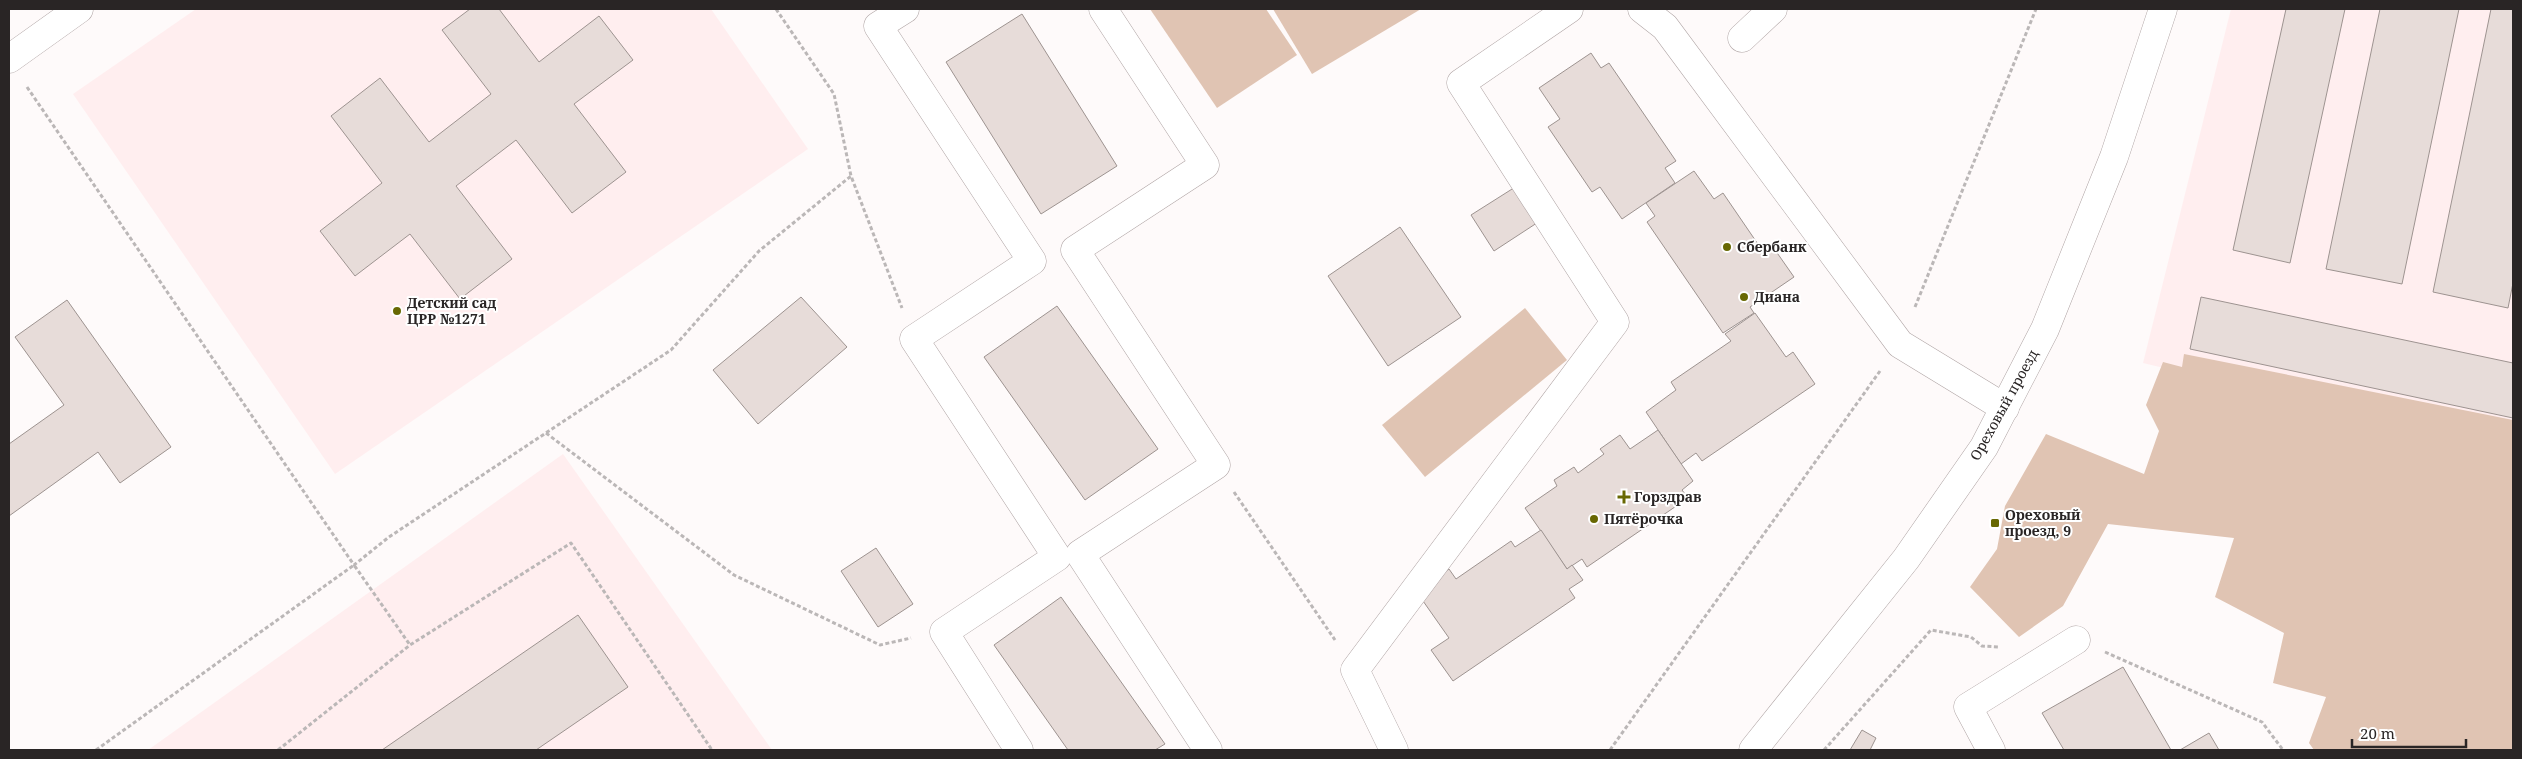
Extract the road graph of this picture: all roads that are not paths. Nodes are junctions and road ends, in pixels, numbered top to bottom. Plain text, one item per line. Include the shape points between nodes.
1 (79, 9) edge
2 (905, 9) edge
3 (1102, 9) edge
4 (1569, 9) edge
5 (1642, 9) edge
6 (1773, 9) edge
7 (2163, 9) edge
8 (1742, 38) dead end
9 (9, 59) edge
10 (2005, 408) junction
11 (2076, 640) road end
12 (1019, 750) edge
13 (1208, 750) edge
14 (1394, 750) edge
15 (1753, 750) edge
16 (1991, 750) edge

1 - 9 street
2 - 12 street via 878,26 1032,261 914,339 1057,557 944,632
3 - 13 street via 1205,165 1075,250 1216,465 1080,554
4 - 14 street via 1461,83 1615,322 1355,670
5 - 10 street via 1665,27 1900,344
6 - 8 street
7 - 10 street, Ореховый проезд via 2114,157 2045,329
10 - 15 street, Ореховый проезд via 1984,447 1906,560
11 - 16 street via 1968,707

